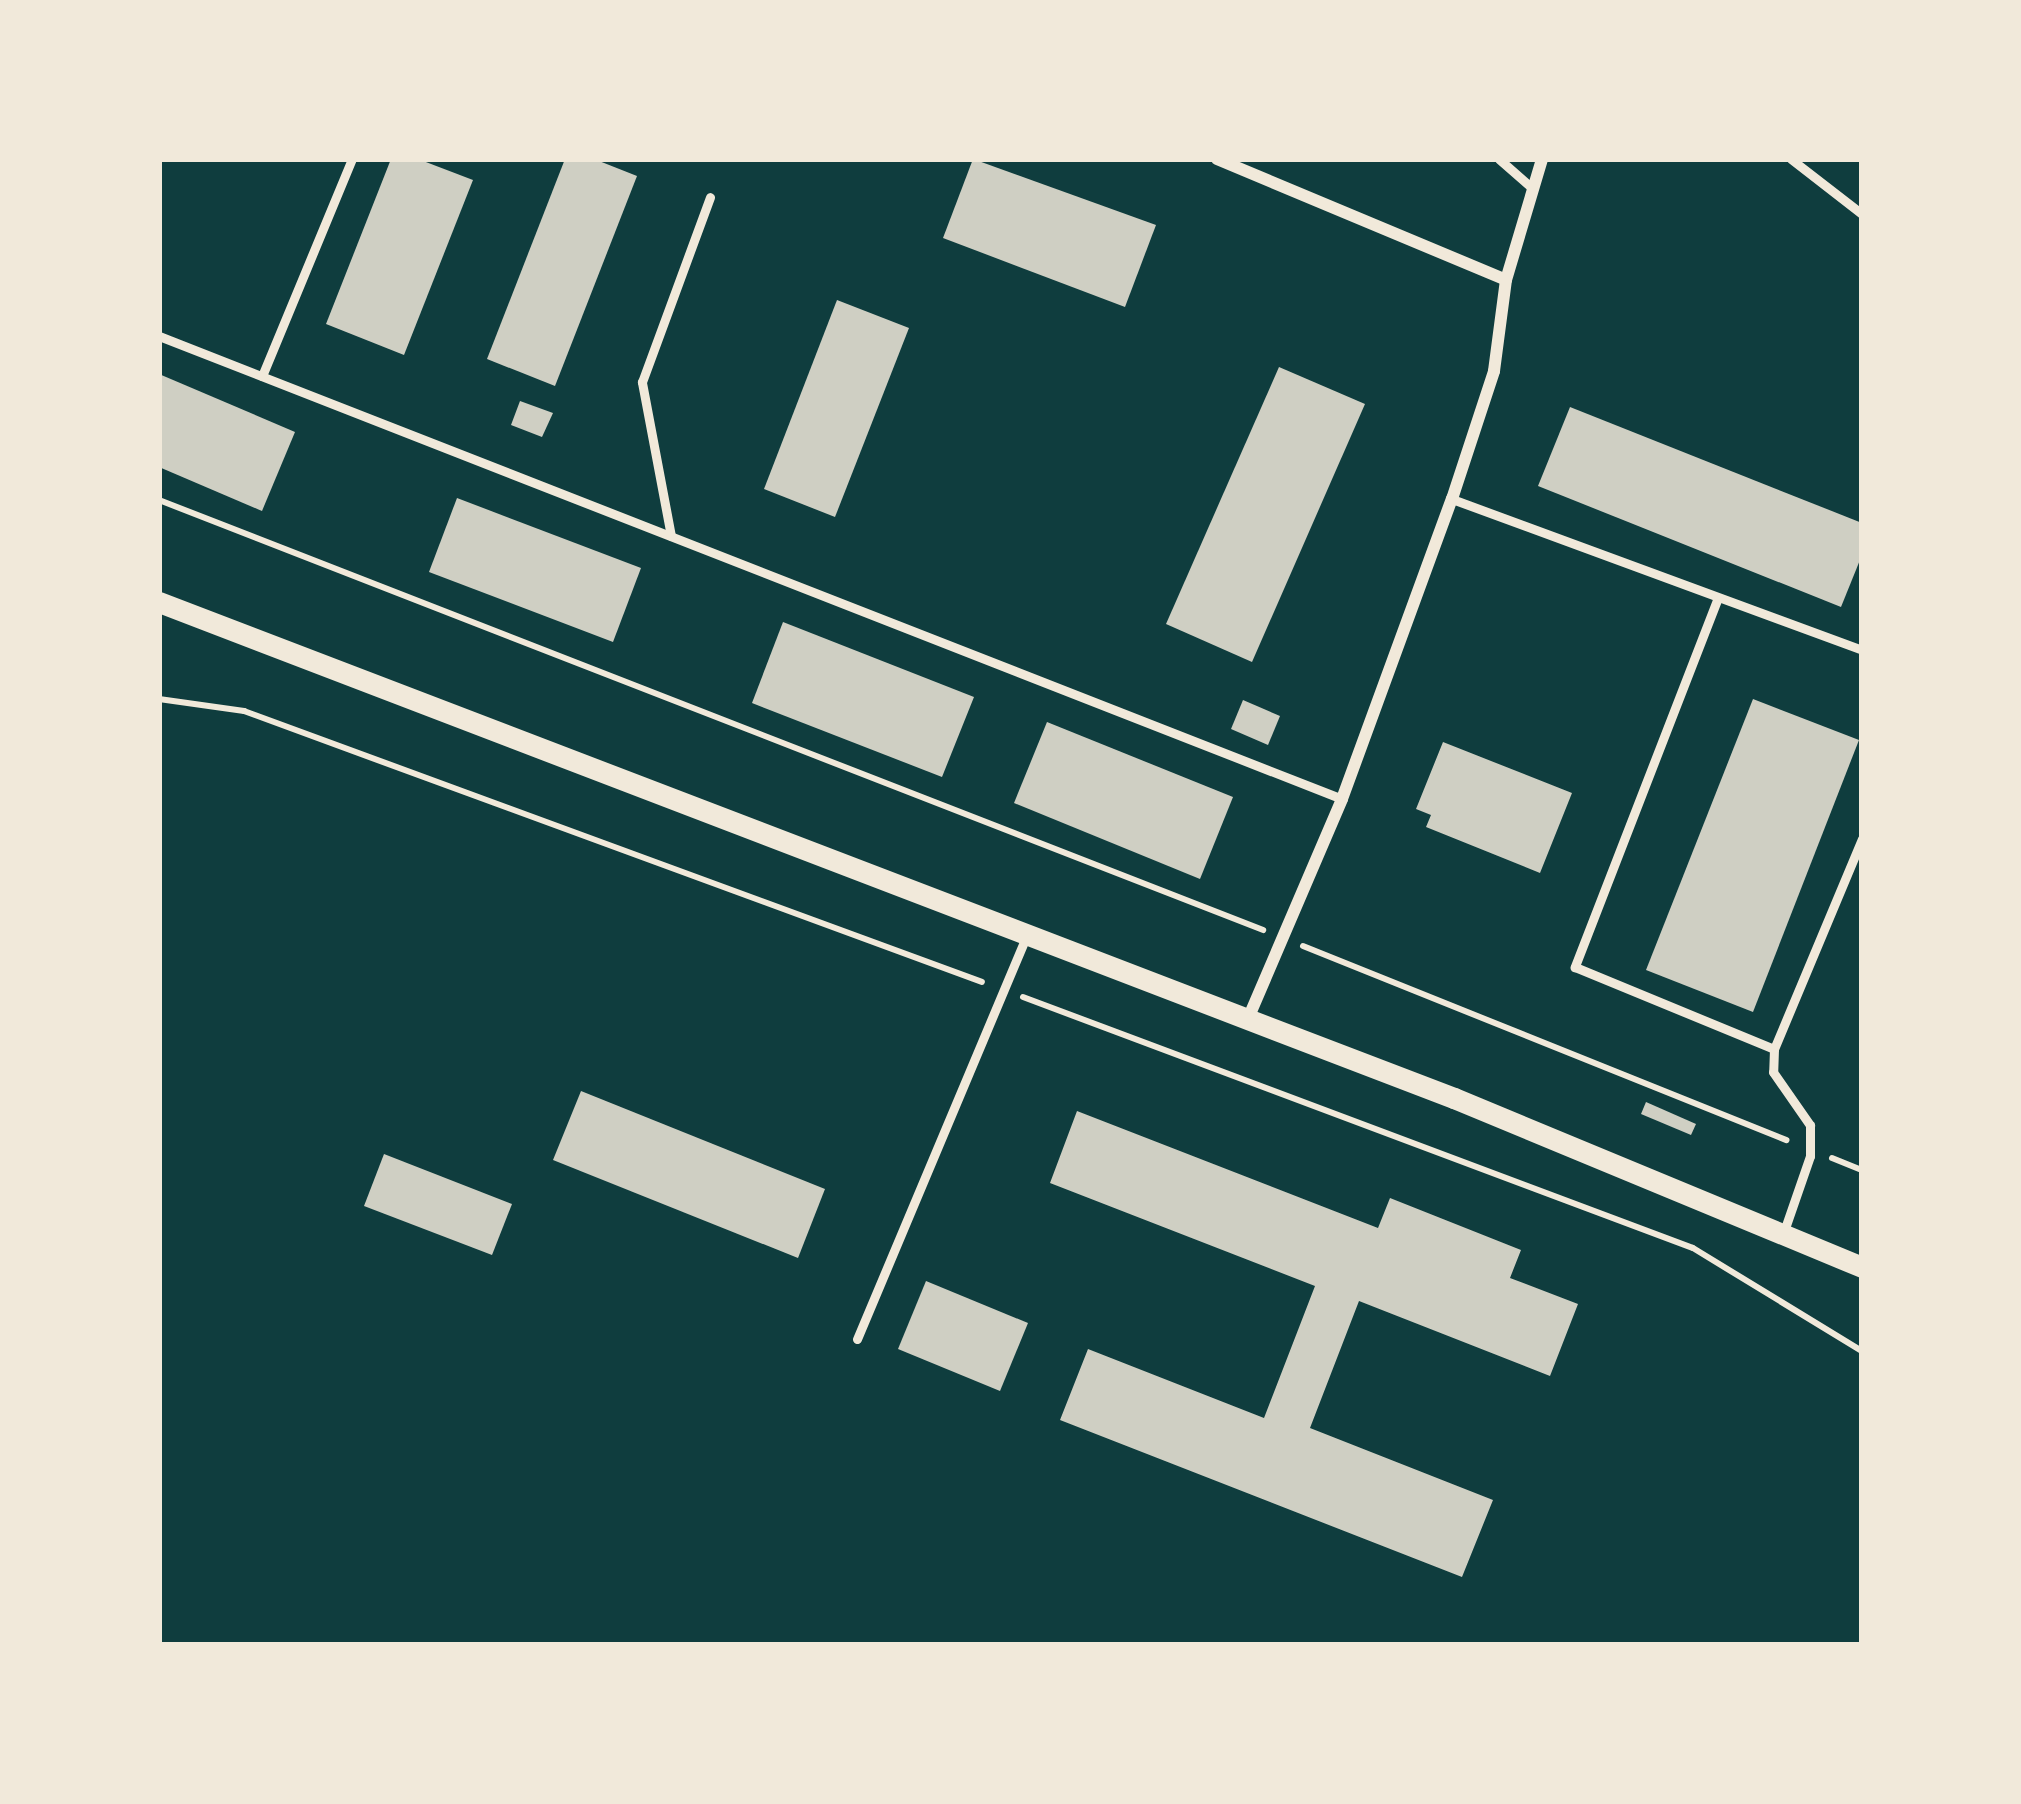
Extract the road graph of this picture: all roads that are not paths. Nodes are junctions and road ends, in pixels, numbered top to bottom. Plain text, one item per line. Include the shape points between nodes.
1 (352, 159) edge
2 (1217, 159) edge
3 (1499, 159) edge
4 (1542, 159) edge
5 (1791, 159) edge
6 (1531, 188) junction
7 (710, 197) dead end
8 (1862, 214) edge
9 (1506, 280) junction
10 (159, 336) edge
11 (262, 376) junction
12 (1452, 499) junction
13 (671, 536) junction
14 (1718, 600) junction
15 (159, 602) edge
16 (1862, 650) edge
17 (1342, 799) junction
18 (1862, 839) edge
19 (1026, 936) junction
20 (1247, 1021) junction
21 (1774, 1049) junction
22 (1783, 1234) junction
23 (1862, 1267) edge
24 (857, 1339) dead end

1 - 11 lane
2 - 9 street
3 - 6 lane
4 - 6 street
5 - 8 lane
6 - 9 street
7 - 13 lane via 642,382
9 - 12 street via 1494,371
10 - 11 lane
11 - 13 lane
12 - 14 lane
12 - 17 street
13 - 17 lane
14 - 16 lane
14 - 21 lane via 1575,967
15 - 19 street
17 - 20 street
18 - 21 lane
19 - 20 street
19 - 24 lane
20 - 22 street
21 - 22 lane via 1773,1072 1810,1125
22 - 23 street

